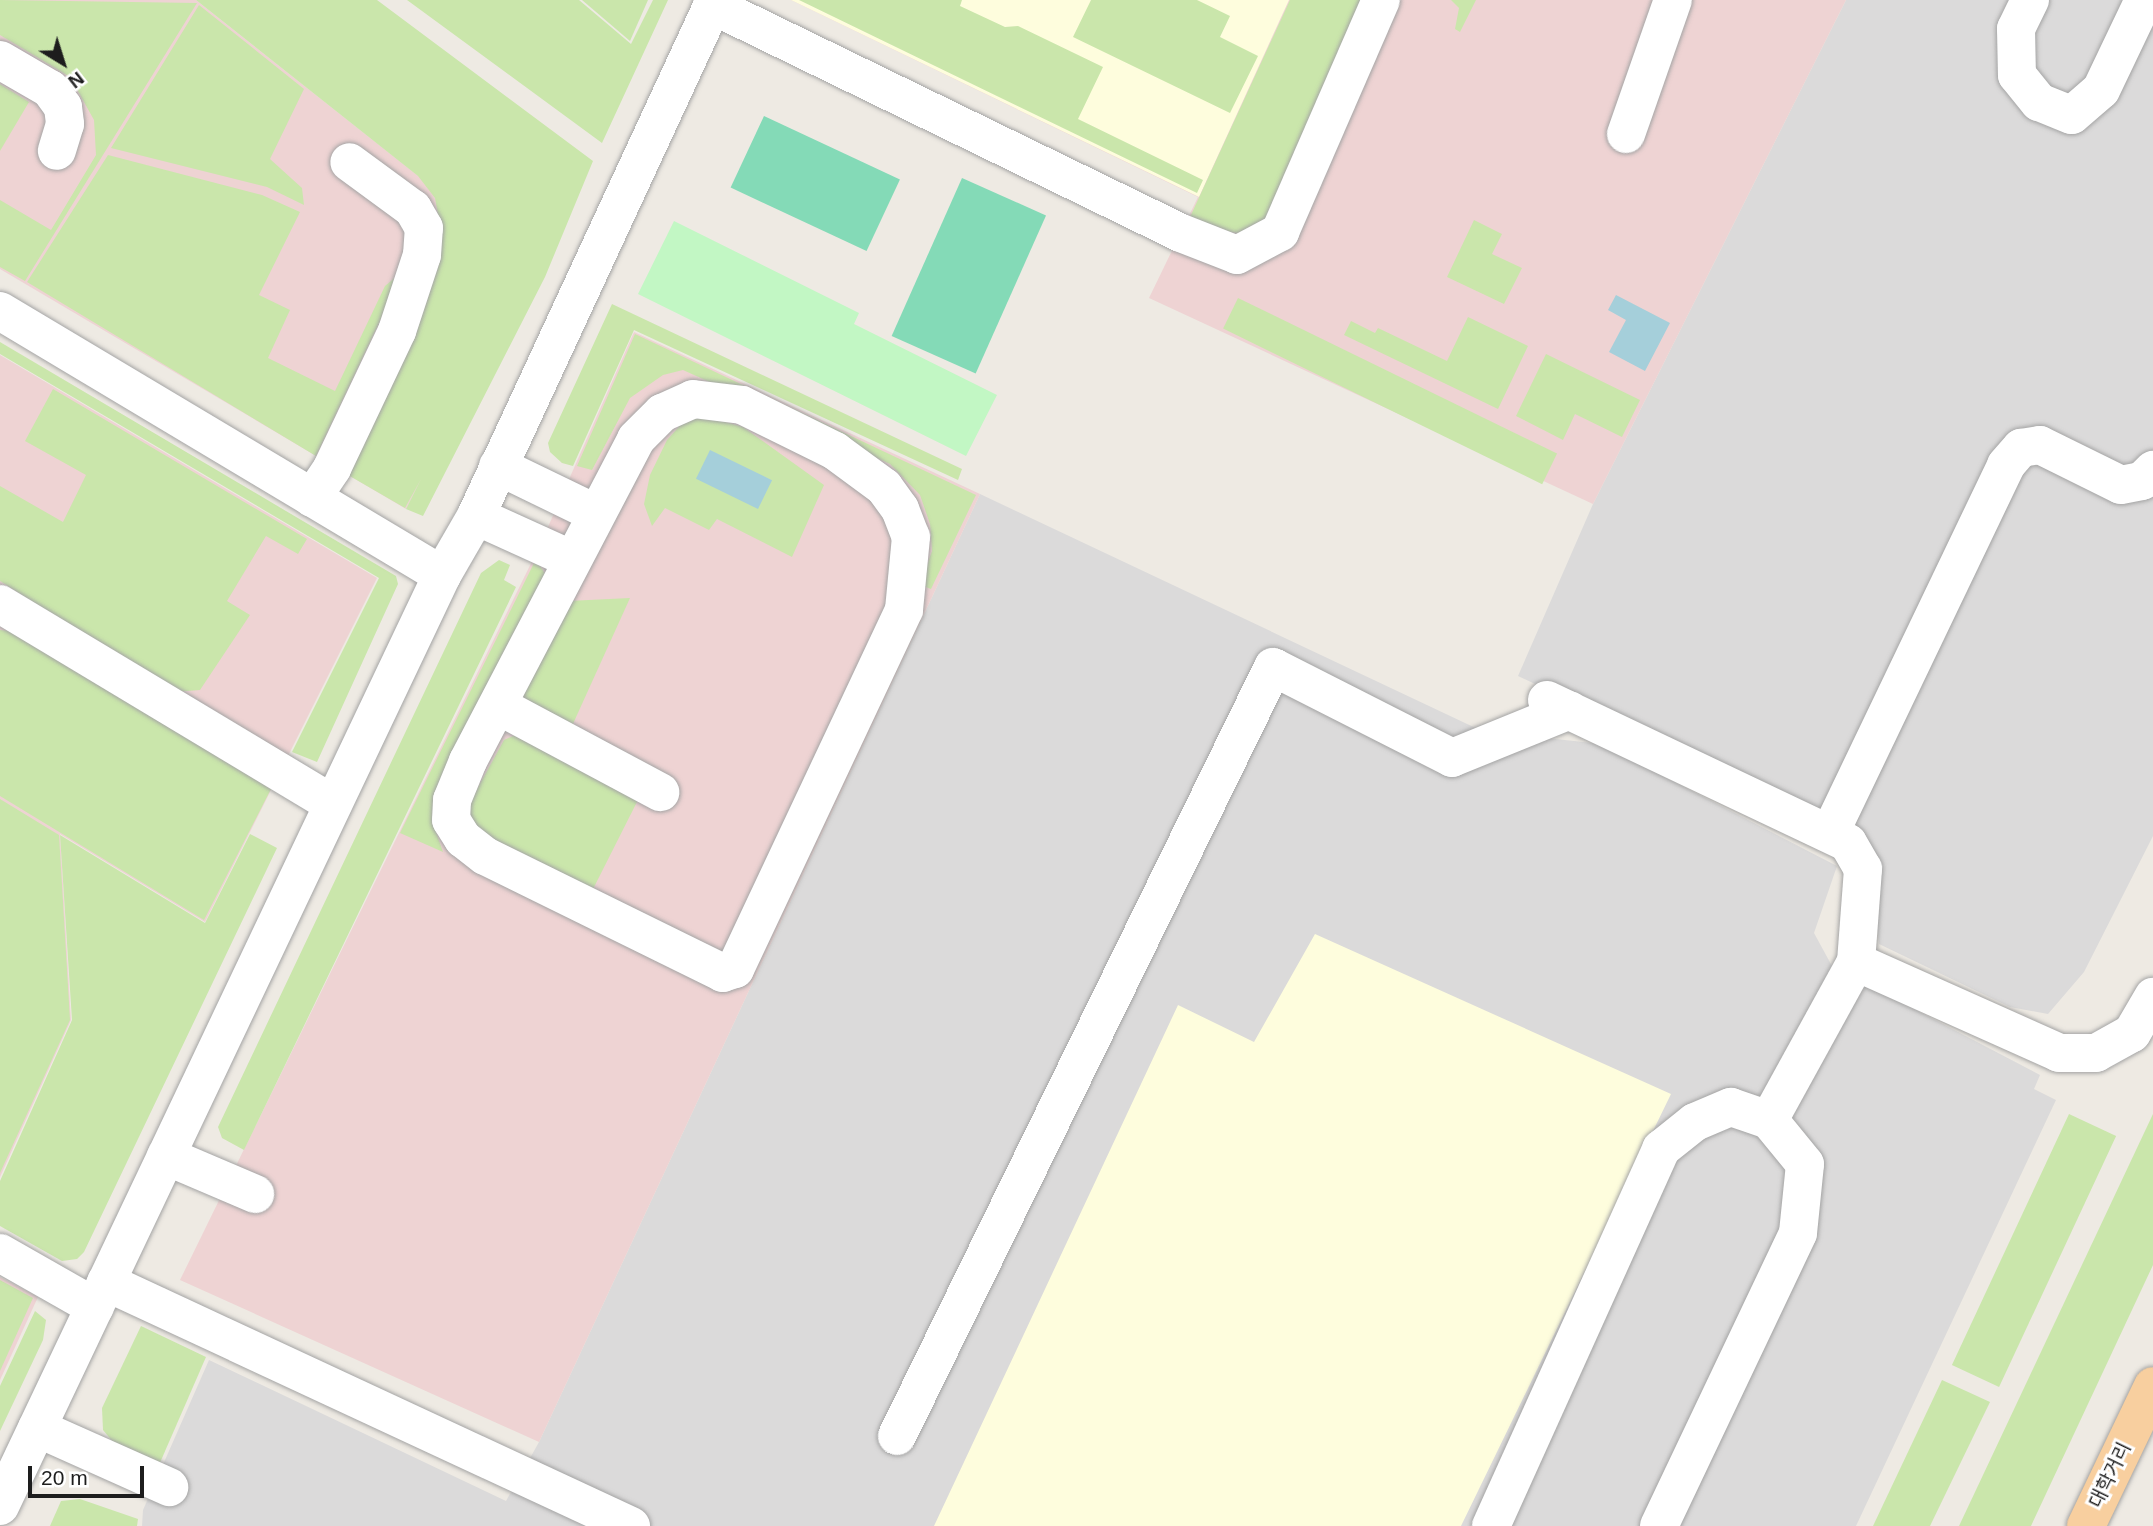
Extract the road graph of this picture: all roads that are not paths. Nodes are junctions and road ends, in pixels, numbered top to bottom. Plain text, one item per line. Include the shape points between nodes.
1 (1381, 0) edge
2 (1673, 0) edge
3 (2030, 0) edge
4 (2144, 0) edge
5 (714, 3) edge
6 (0, 60) edge
7 (1626, 134) dead end
8 (57, 151) dead end
9 (349, 162) dead end
10 (0, 311) edge
11 (498, 466) junction
12 (2153, 470) edge
13 (312, 498) junction
14 (595, 513) junction
15 (476, 516) junction
16 (571, 559) junction
17 (442, 575) junction
18 (0, 604) edge
19 (499, 706) junction
20 (660, 792) dead end
21 (333, 804) junction
22 (1830, 833) junction
23 (1856, 962) junction
24 (2153, 997) edge
25 (1769, 1120) junction
26 (166, 1156) junction
27 (256, 1194) dead end
28 (0, 1253) edge
29 (101, 1294) junction
30 (2153, 1385) edge
31 (37, 1428) junction
32 (897, 1436) dead end
33 (169, 1487) dead end
34 (0, 1506) edge
35 (631, 1526) edge
36 (1491, 1526) edge
37 (1659, 1526) edge
38 (2086, 1526) edge

1 - 5 street via 1280,232 1237,255 1181,233
2 - 7 street
3 - 4 street via 2016,29 2017,75 2039,102 2072,115 2101,90
5 - 11 street
6 - 8 street via 50,89 63,107 65,124
9 - 13 street via 413,209 424,228 422,256 397,331 332,468
10 - 13 street
11 - 14 street
11 - 15 street
12 - 22 street via 2142,481 2121,485 2040,444 2021,448 2006,465
13 - 17 street
14 - 16 street
14 - 19 street via 636,439 662,413 693,398 742,405 835,451 884,487 900,509 911,537 904,610 735,969 723,973 485,856 463,839 452,820 452,800
15 - 16 street
15 - 17 street
16 - 19 street
17 - 21 street
18 - 21 street
19 - 20 street
21 - 26 street
22 - 23 street via 1848,843 1863,869
22 - 32 street via 1555,704 1452,758 1273,667
23 - 24 street via 2059,1053 2096,1052 2132,1033
23 - 25 street
25 - 36 street via 1731,1107 1695,1122 1661,1149
25 - 37 street via 1805,1164 1798,1233
26 - 27 street
26 - 29 street
28 - 29 street
29 - 31 street
29 - 35 street
30 - 38 main road, 대학거리
31 - 33 street
31 - 34 street

